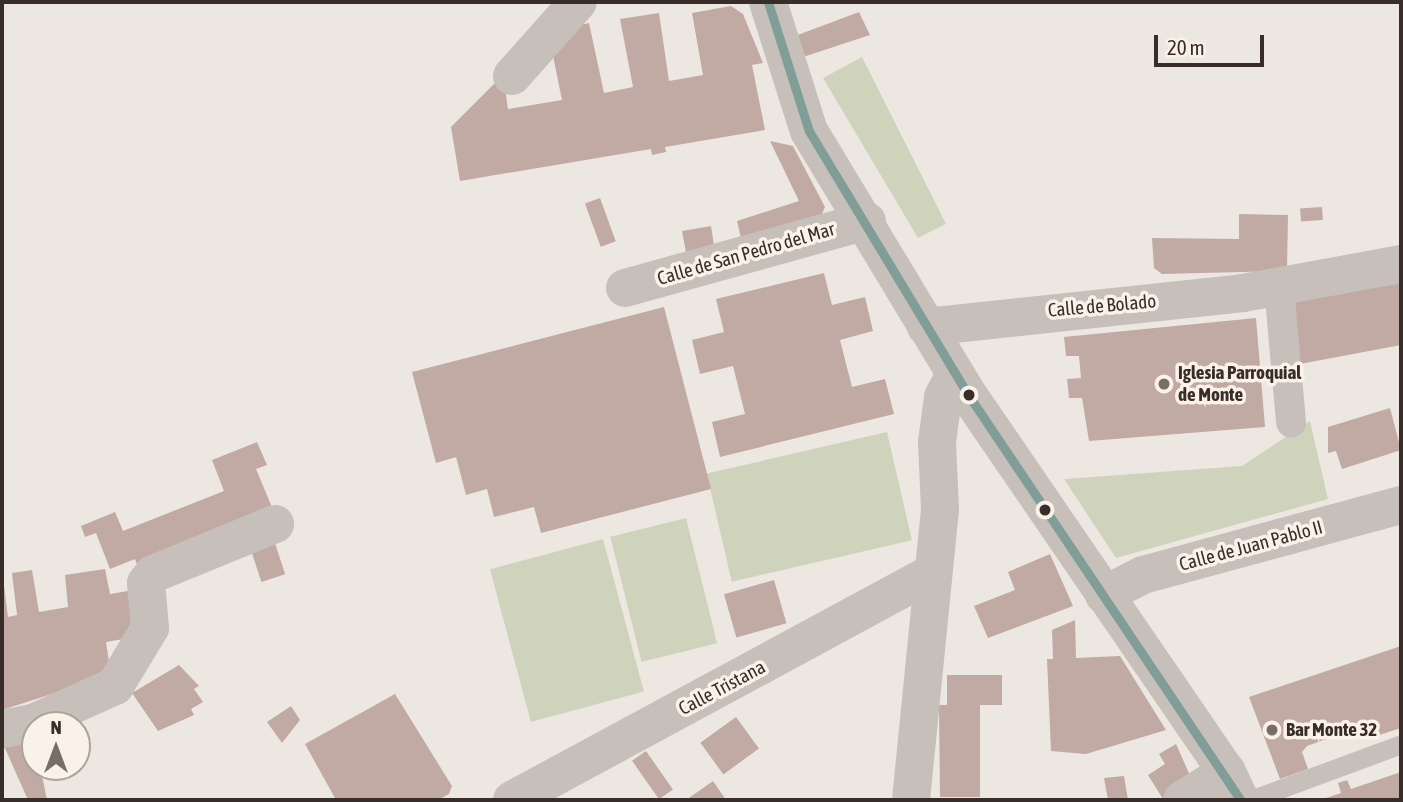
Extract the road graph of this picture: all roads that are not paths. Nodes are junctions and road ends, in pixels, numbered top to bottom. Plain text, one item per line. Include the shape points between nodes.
1 (578, 2) edge
2 (768, 2) edge
3 (512, 76) dead end
4 (867, 221) junction
5 (1401, 264) edge
6 (1279, 287) junction
7 (625, 288) dead end
8 (926, 327) junction
9 (955, 374) junction
10 (1291, 422) dead end
11 (1401, 505) edge
12 (275, 524) dead end
13 (931, 573) junction
14 (1104, 595) junction
15 (2, 729) edge
16 (1401, 744) edge
17 (1233, 786) edge
18 (512, 800) edge
19 (911, 800) edge
20 (1182, 800) edge
21 (1250, 800) edge

1 - 3 street
2 - 4 street, Calle de San Pedro del Mar via 809,131
4 - 7 street, Calle de San Pedro del Mar
4 - 8 street, Calle de San Pedro del Mar
5 - 6 street, Calle de Bolado
6 - 8 street, Calle de Bolado
6 - 10 street
8 - 9 street, Calle de San Pedro del Mar
9 - 13 street via 940,418 940,510
9 - 14 street, Calle de San Pedro del Mar
11 - 14 street, Calle de Juan Pablo II via 1143,575
12 - 15 street via 153,573 146,583 150,628 115,686 33,723
13 - 18 street, Calle Tristana
13 - 19 street
14 - 17 street, Calle de San Pedro del Mar
16 - 21 lane
17 - 20 street, Calle de San Pedro del Mar

